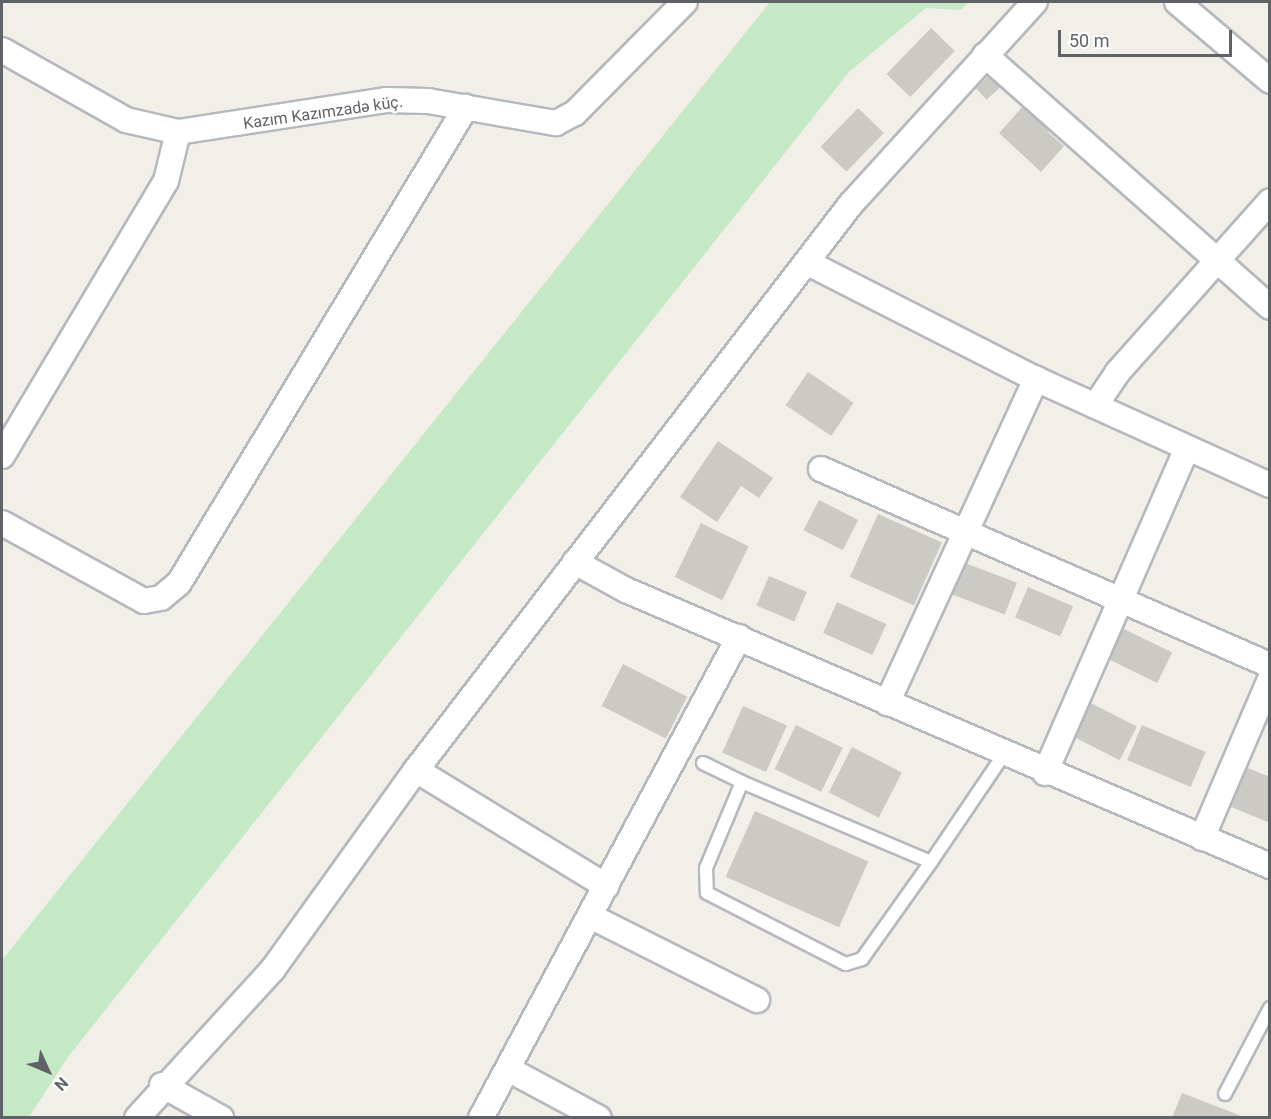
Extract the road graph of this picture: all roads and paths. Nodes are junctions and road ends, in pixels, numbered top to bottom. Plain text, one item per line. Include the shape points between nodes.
1 (685, 2) edge
2 (1035, 2) edge
3 (1177, 2) edge
4 (2, 50) edge
5 (985, 55) junction
6 (1269, 81) edge
7 (466, 107) junction
8 (178, 132) junction
9 (1269, 201) edge
10 (1217, 260) junction
11 (808, 263) junction
12 (1269, 307) edge
13 (1036, 379) junction
14 (1095, 406) junction
15 (1186, 450) junction
16 (2, 456) edge
17 (821, 469) dead end
18 (1269, 485) edge
19 (2, 523) edge
20 (966, 534) junction
21 (575, 562) junction
22 (1122, 601) junction
23 (739, 637) junction
24 (1269, 665) edge
25 (1269, 679) edge
26 (887, 704) junction
27 (1004, 754) junction
28 (703, 763) dead end
29 (416, 770) junction
30 (1045, 773) junction
31 (742, 782) junction
32 (1202, 838) junction
33 (932, 862) junction
34 (1269, 866) edge
35 (606, 886) junction
36 (590, 916) junction
37 (757, 999) dead end
38 (1269, 1008) edge
39 (508, 1069) junction
40 (162, 1085) junction
41 (1225, 1094) dead end
42 (137, 1118) edge
43 (221, 1118) edge
44 (482, 1118) edge
45 (599, 1118) edge

1 - 7 street, Kazım Kazımzadə küç. via 575,113 556,123
2 - 5 street
3 - 6 street
4 - 8 street, Kazım Kazımzadə küç. via 126,120
5 - 10 street
5 - 11 street via 851,204
7 - 8 street, Kazım Kazımzadə küç. via 386,100
7 - 19 street via 179,583 161,598 144,601
8 - 16 street via 166,181
9 - 10 street
10 - 12 street
10 - 14 street via 1117,373
11 - 13 street
11 - 21 street
13 - 14 street
13 - 20 street
14 - 15 street
15 - 18 street
15 - 22 street
17 - 20 street
20 - 22 street
20 - 26 street
21 - 23 street
21 - 29 street
22 - 24 street
22 - 30 street
23 - 26 street
23 - 35 street
25 - 32 street
26 - 27 street
27 - 30 street
27 - 33 lane
28 - 31 lane
29 - 35 street
29 - 40 street via 273,969
30 - 32 street
31 - 33 lane
31 - 33 lane via 706,868 707,893 846,964 862,959
32 - 34 street
35 - 36 street
36 - 37 street
36 - 39 street
38 - 41 lane
39 - 44 street
39 - 45 street
40 - 42 street
40 - 43 street

